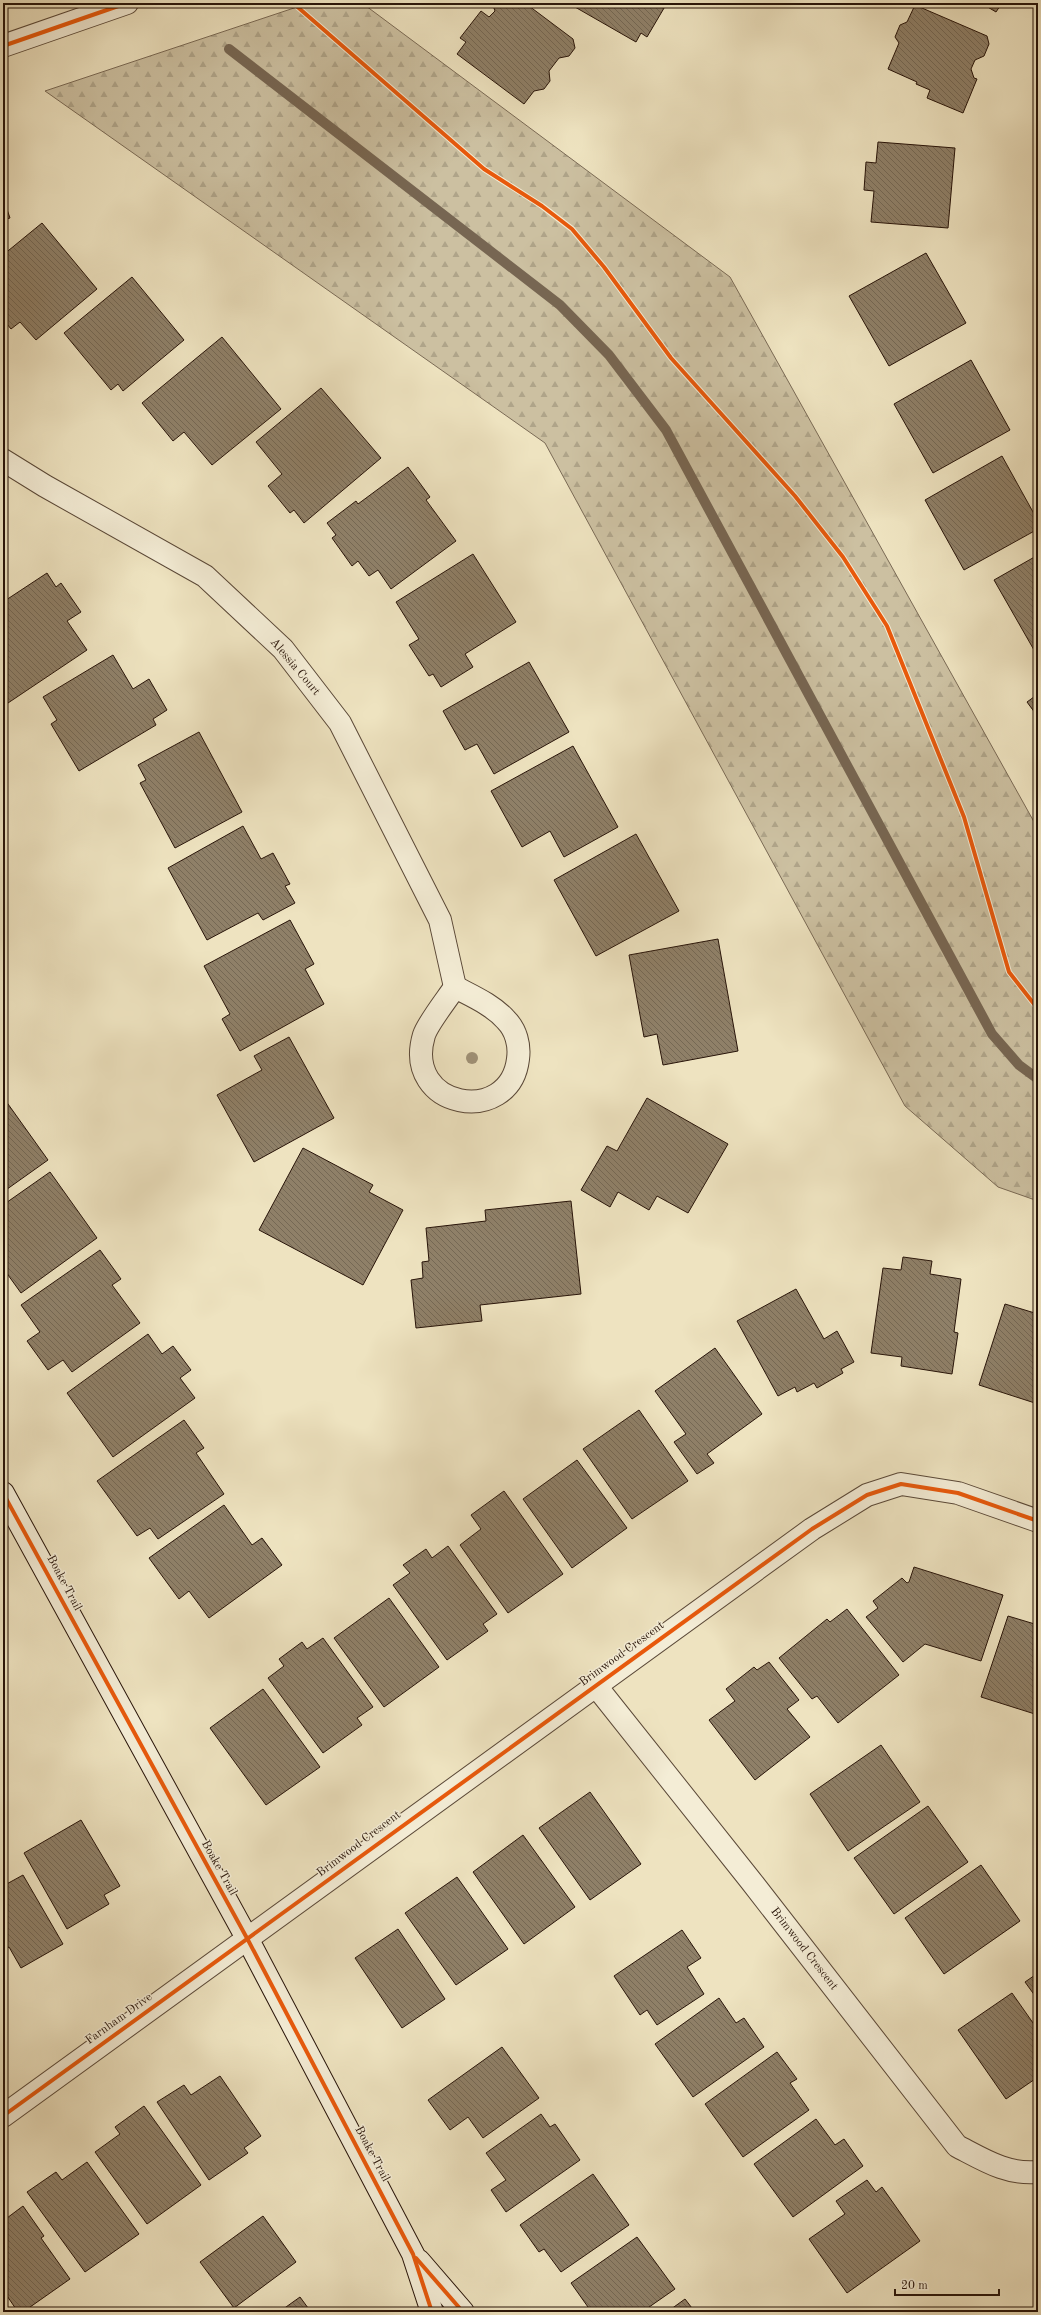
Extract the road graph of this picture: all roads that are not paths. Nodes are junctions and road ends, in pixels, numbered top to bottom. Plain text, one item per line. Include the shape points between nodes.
1 (127, 3) edge
2 (3, 46) edge
3 (3, 460) edge
4 (455, 987) junction
5 (3, 1493) edge
6 (1038, 1521) edge
7 (596, 1686) junction
8 (248, 1940) junction
9 (3, 2116) edge
10 (1038, 2172) edge
11 (413, 2254) junction
12 (432, 2312) edge
13 (463, 2312) edge

1 - 2 street
3 - 4 street, Alessia Court via 205,576 283,649 340,723 440,920
4 - 4 street via 424,1032 420,1049 421,1064 427,1079 438,1091 451,1099 467,1102 484,1100 498,1093 510,1081 517,1066 519,1050 515,1034 506,1020
5 - 8 street, Boake Trail
6 - 7 street, Brimwood Crescent via 958,1493 901,1484 866,1495 812,1529
7 - 8 street, Brimwood Crescent via 401,1825
7 - 10 street, Brimwood Crescent via 957,2146 1002,2170
8 - 9 street, Farnham Drive
8 - 11 street, Boake Trail
11 - 12 street, Boake Trail
11 - 13 street, Boake Trail

